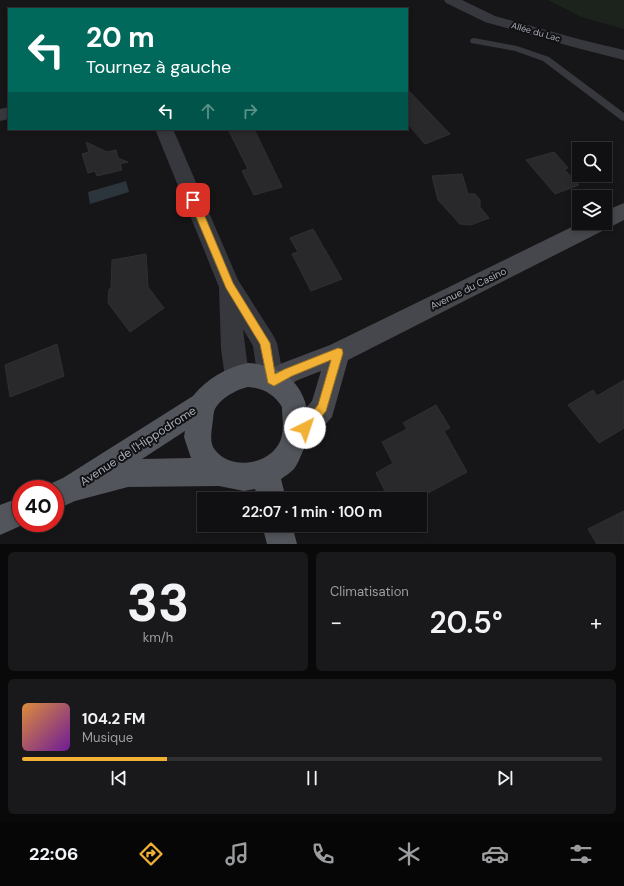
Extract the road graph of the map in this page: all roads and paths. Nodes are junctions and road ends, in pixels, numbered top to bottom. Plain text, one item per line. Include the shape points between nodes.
1 (451, 0) edge
2 (474, 41) dead end
3 (624, 55) edge
4 (624, 118) edge
5 (164, 130) edge
6 (624, 211) edge
7 (612, 217) edge
8 (585, 230) edge
9 (229, 285) junction
10 (338, 353) junction
11 (237, 377) junction
12 (272, 380) junction
13 (202, 405) junction
14 (296, 438) junction
15 (219, 472) junction
16 (269, 486) edge
17 (64, 492) edge
18 (12, 515) edge
19 (0, 520) edge
20 (279, 532) edge
21 (282, 544) edge

1 - 3 street, Allée du Lac via 490,19
2 - 4 lane via 517,49 546,59
5 - 9 street
6 - 7 street
8 - 10 street, Avenue du Casino
9 - 11 street
9 - 12 street via 265,343
10 - 12 street, Avenue du Casino
10 - 14 street via 323,408
11 - 12 main road via 260,376
11 - 13 main road via 223,383
12 - 14 main road via 286,391 294,404 298,421
13 - 15 main road via 196,434 200,449 208,462
13 - 17 main road, Avenue de l'Hippodrome
14 - 16 main road
15 - 16 main road via 234,478 250,478
15 - 17 main road, Avenue de l'Hippodrome via 128,472
18 - 19 main road
20 - 21 main road

